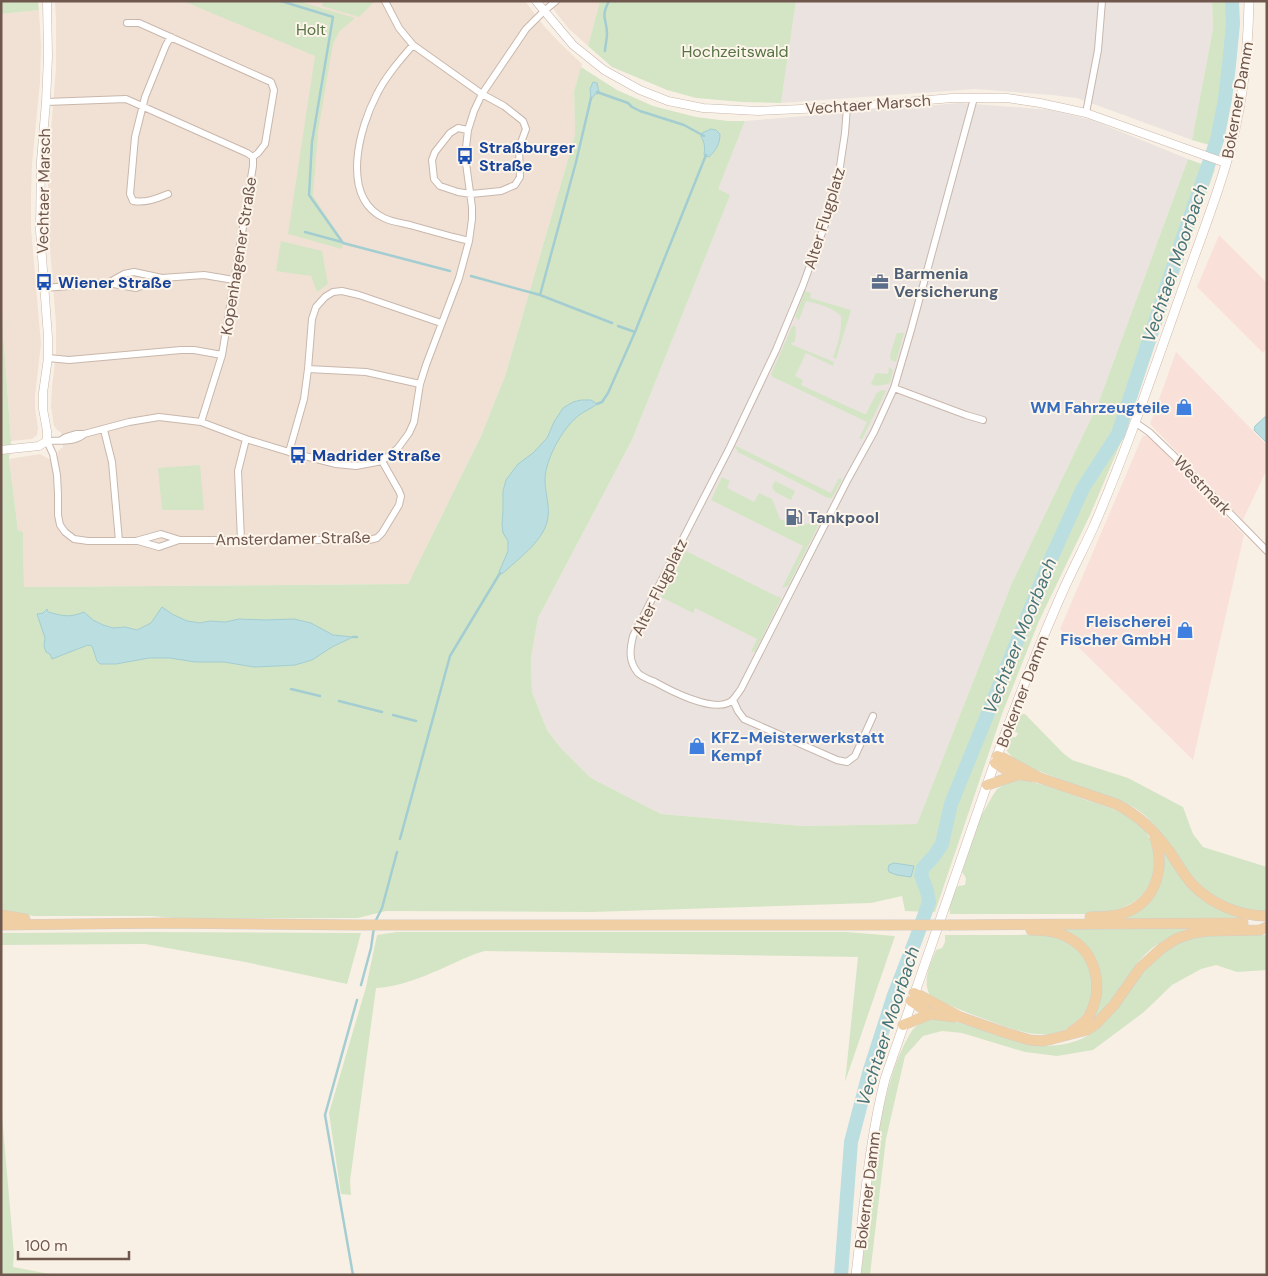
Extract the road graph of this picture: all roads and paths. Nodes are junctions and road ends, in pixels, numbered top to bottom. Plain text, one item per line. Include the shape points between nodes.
1 (47, 1) edge
2 (384, 1) edge
3 (536, 1) edge
4 (556, 1) edge
5 (1102, 1) edge
6 (1249, 1) edge
7 (544, 11) junction
8 (127, 23) dead end
9 (171, 37) junction
10 (413, 45) junction
11 (482, 94) junction
12 (974, 98) junction
13 (46, 102) junction
14 (143, 106) junction
15 (847, 107) junction
16 (1086, 113) junction
17 (468, 130) junction
18 (253, 157) junction
19 (1226, 163) junction
20 (168, 194) dead end
21 (472, 194) junction
22 (469, 241) junction
23 (162, 278) junction
24 (234, 280) junction
25 (108, 283) junction
26 (44, 288) junction
27 (441, 324) junction
28 (222, 355) junction
29 (48, 358) junction
30 (308, 369) junction
31 (420, 384) junction
32 (894, 388) junction
33 (983, 420) dead end
34 (201, 422) junction
35 (1136, 422) junction
36 (104, 430) junction
37 (246, 439) junction
38 (47, 440) junction
39 (1, 450) edge
40 (289, 452) junction
41 (382, 461) junction
42 (180, 540) junction
43 (241, 540) junction
44 (119, 541) junction
45 (136, 541) junction
46 (1267, 551) edge
47 (733, 700) junction
48 (873, 716) dead end
49 (996, 759) junction
50 (1017, 775) junction
51 (1040, 778) junction
52 (987, 785) junction
53 (1154, 832) junction
54 (1, 915) edge
55 (1267, 916) edge
56 (84, 924) junction
57 (988, 924) junction
58 (1038, 924) junction
59 (1, 925) edge
60 (1267, 925) edge
61 (913, 997) junction
62 (931, 1014) junction
63 (960, 1018) junction
64 (903, 1025) junction
65 (1064, 1037) junction
66 (856, 1275) edge

1 - 13 street, Vechtaer Marsch
2 - 10 street
3 - 7 street, Vechtaer Marsch
4 - 7 street
5 - 16 street via 1098,50
6 - 19 main road, Bokerner Damm via 1242,91
7 - 11 street via 526,29
7 - 15 street, Vechtaer Marsch via 573,45 604,70 668,101 702,108 758,111
8 - 9 street via 139,23
9 - 14 street
9 - 18 street via 271,82 274,90 265,144
10 - 11 street
10 - 22 street via 394,68 370,109 357,163 358,186 372,210 385,219
11 - 17 street
11 - 21 street via 523,121 526,129 519,148 520,177 515,185 501,191
12 - 15 street, Vechtaer Marsch
12 - 16 street, Vechtaer Marsch via 1007,98
12 - 32 street
13 - 14 street, Kopenhagener Straße via 126,99
13 - 26 street, Vechtaer Marsch via 40,216
14 - 18 street, Kopenhagener Straße
14 - 20 street via 135,137 130,194 132,201 139,202 153,201
15 - 47 street, Alter Flugplatz via 839,173 827,219 803,285 737,432 633,636 630,653 639,674 701,702 727,704
16 - 19 street, Vechtaer Marsch
17 - 21 street via 466,156
17 - 21 street via 458,128 450,133 432,160 434,179 440,186
18 - 24 street, Kopenhagener Straße
19 - 35 main road, Bokerner Damm
21 - 22 street
22 - 27 street
23 - 24 street via 204,275
23 - 25 street via 136,288
23 - 25 street via 134,272
24 - 28 street, Kopenhagener Straße
25 - 26 street
26 - 29 street, Vechtaer Marsch
27 - 30 street via 359,295 333,292 316,307 312,319
27 - 31 street
28 - 29 street via 181,350 69,360
28 - 34 street, Kopenhagener Straße
29 - 38 street, Vechtaer Marsch via 43,393
30 - 31 street via 366,372
30 - 40 street via 304,399
31 - 41 street via 414,422 398,448
32 - 33 street
32 - 47 street via 757,660
34 - 36 street via 159,418
34 - 37 street
35 - 46 street, Westmark
35 - 49 main road, Bokerner Damm via 1093,527 1058,600
36 - 38 street via 76,434 62,440
36 - 44 street via 112,462
37 - 40 street
37 - 43 street via 238,471
38 - 39 street via 39,446
38 - 44 street, Amsterdamer Straße via 57,475 60,525 74,539
40 - 41 street via 356,466
41 - 43 street, Amsterdamer Straße via 400,496 399,505 377,538
42 - 43 street, Amsterdamer Straße
42 - 45 street, Amsterdamer Straße via 161,534
42 - 45 street, Amsterdamer Straße via 159,547
44 - 45 street, Amsterdamer Straße
47 - 48 street via 744,719 847,762 856,756
49 - 50 main road via 1006,770
49 - 51 main road via 1003,758
49 - 52 main road, Bokerner Damm
50 - 51 main road
50 - 52 main road
51 - 53 main road via 1116,804
52 - 61 main road, Bokerner Damm
53 - 55 main road via 1191,883 1204,895 1231,910
53 - 58 main road via 1160,866 1152,890 1139,905 1112,916 1056,918
54 - 56 main road via 28,920 74,920
56 - 57 main road, bridge
56 - 59 main road
57 - 58 main road
57 - 65 main road via 1007,929 1056,932 1082,947 1091,959 1098,988 1095,1002 1088,1018
58 - 60 main road
60 - 65 main road via 1260,930 1208,930 1176,939 1140,968 1096,1024
61 - 62 main road
61 - 63 main road via 921,996
61 - 64 main road, Bokerner Damm
62 - 63 main road
62 - 64 main road
63 - 65 main road via 1030,1040
64 - 66 main road, Bokerner Damm via 885,1079 872,1138

